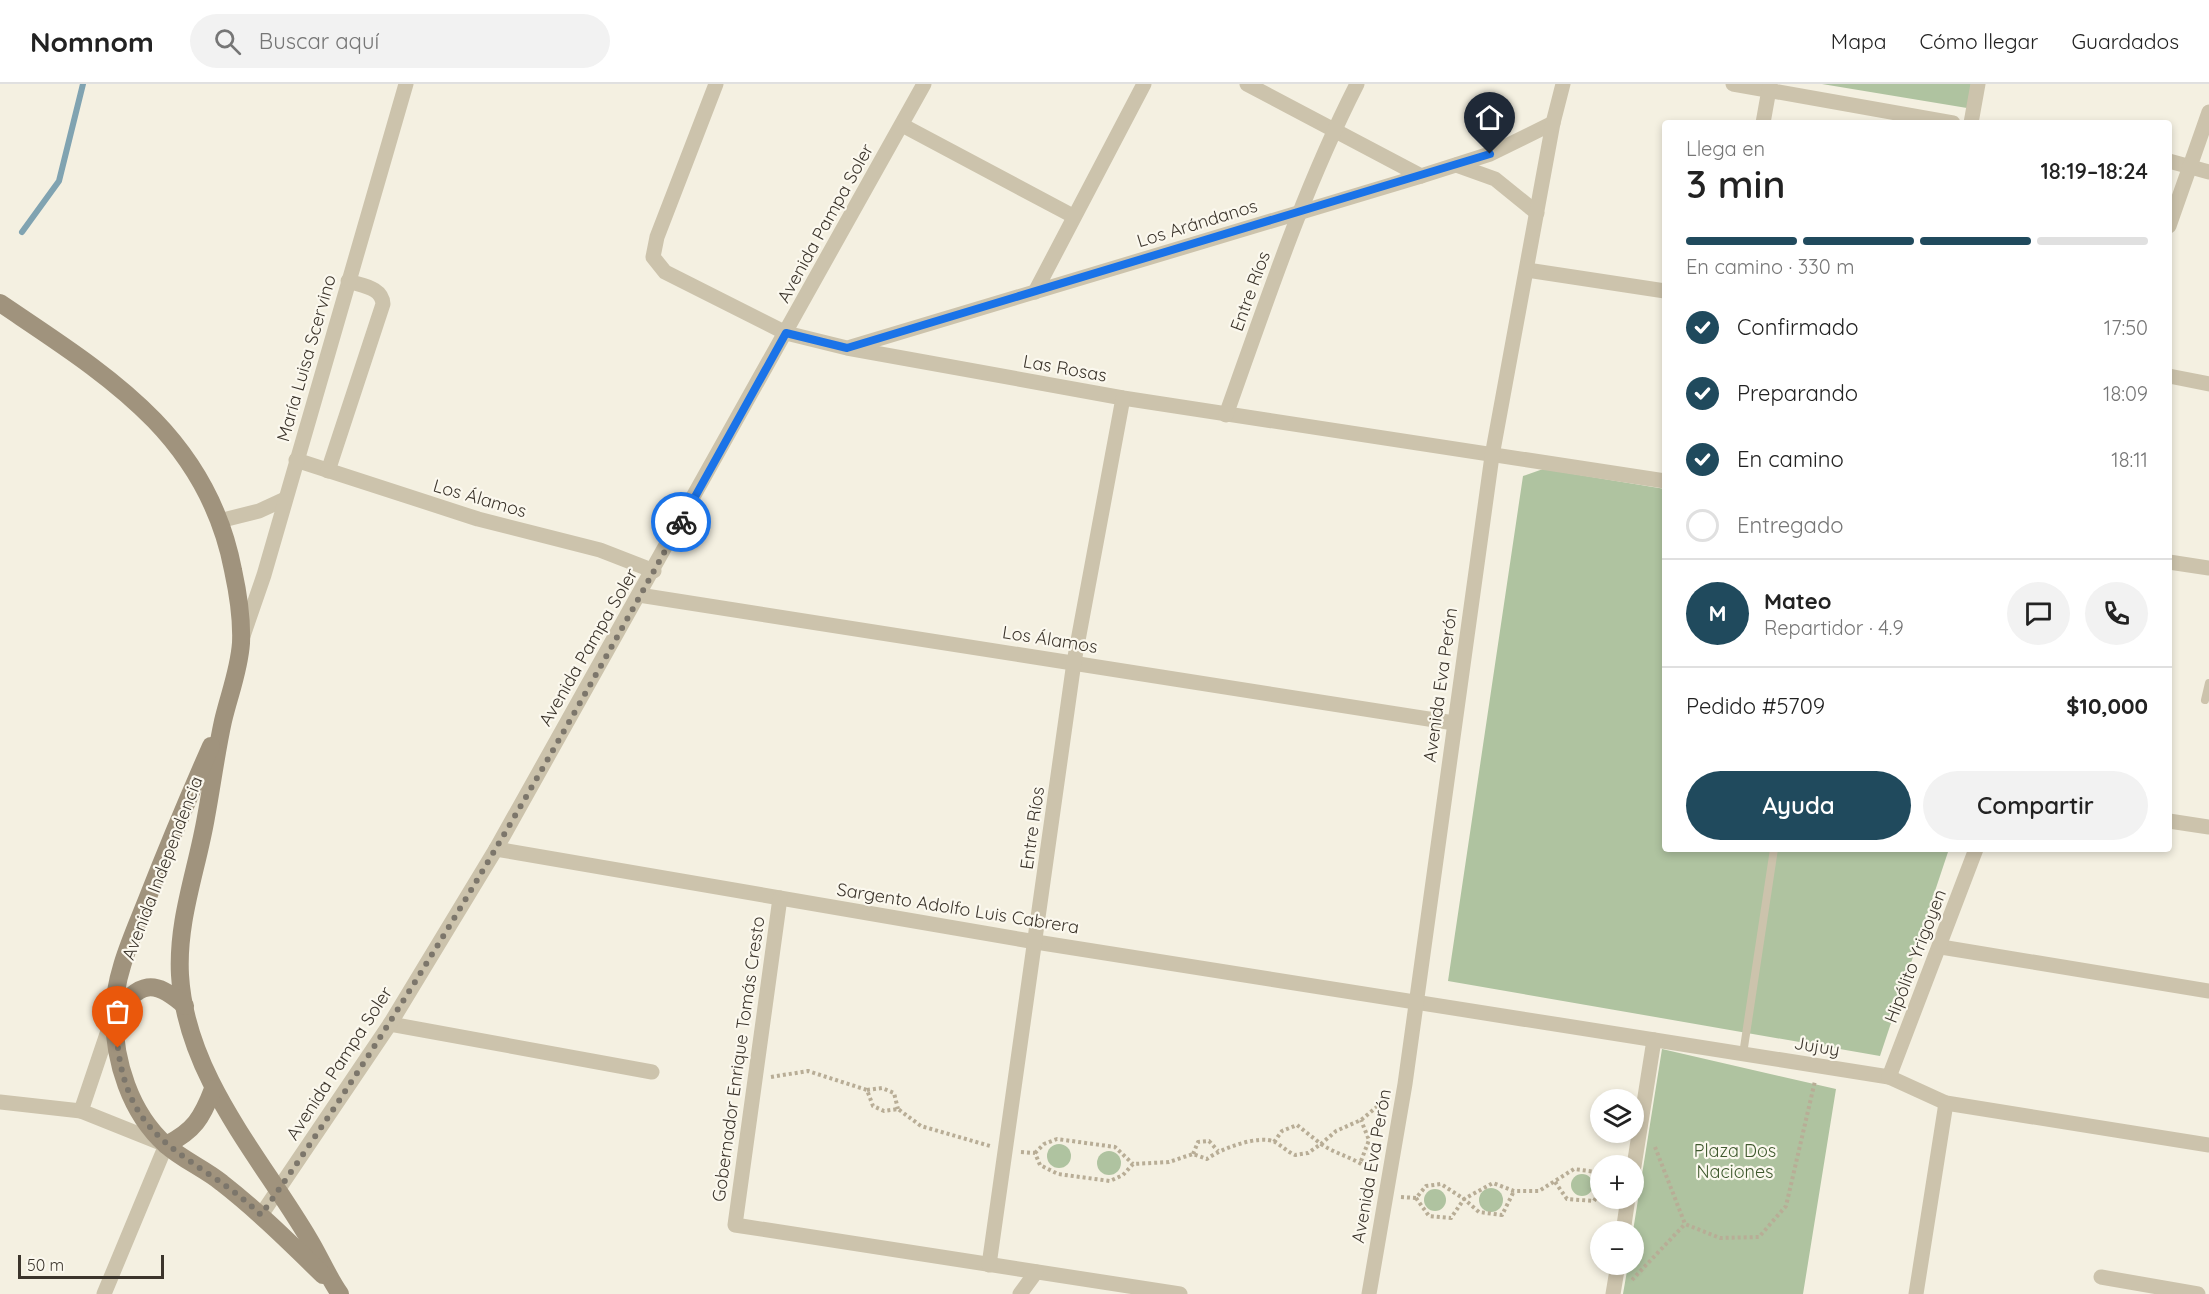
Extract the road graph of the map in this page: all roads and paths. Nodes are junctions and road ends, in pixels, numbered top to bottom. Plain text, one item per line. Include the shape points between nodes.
1 (406, 84) edge
2 (716, 84) edge
3 (924, 84) edge
4 (1144, 84) edge
5 (1247, 84) edge
6 (1357, 84) edge
7 (1563, 84) edge
8 (1733, 84) edge
9 (1978, 84) edge
10 (1770, 87) edge
11 (2209, 112) edge
12 (1764, 120) edge
13 (1938, 120) edge
14 (1972, 120) edge
15 (1553, 123) junction
16 (902, 124) junction
17 (1333, 131) junction
18 (2172, 162) edge
19 (1456, 165) junction
20 (2189, 165) junction
21 (2209, 172) edge
22 (1420, 176) junction
23 (1537, 213) junction
24 (1298, 214) junction
25 (1072, 216) junction
26 (2172, 217) edge
27 (1527, 270) junction
28 (348, 281) junction
29 (1662, 291) edge
30 (1035, 292) junction
31 (0, 303) edge
32 (786, 333) junction
33 (847, 348) junction
34 (2172, 377) edge
35 (2209, 384) edge
36 (1123, 398) junction
37 (1226, 415) junction
38 (1492, 456) junction
39 (296, 460) junction
40 (328, 471) junction
41 (1662, 481) edge
42 (285, 499) junction
43 (219, 521) junction
44 (2172, 562) edge
45 (2209, 568) edge
46 (654, 571) junction
47 (639, 595) junction
48 (241, 641) junction
49 (1074, 662) junction
50 (2209, 684) edge
51 (2205, 700) dead end
52 (223, 720) junction
53 (1455, 723) junction
54 (2172, 821) edge
55 (2209, 827) edge
56 (496, 849) junction
57 (1774, 852) edge
58 (1975, 852) edge
59 (780, 898) junction
60 (1036, 942) junction
61 (1941, 946) junction
62 (2209, 991) edge
63 (1415, 1001) junction
64 (185, 1006) junction
65 (114, 1014) junction
66 (390, 1024) junction
67 (1653, 1040) junction
68 (1743, 1054) junction
69 (1819, 1066) junction
70 (652, 1072) dead end
71 (1889, 1077) junction
72 (755, 1079) junction
73 (1405, 1084) junction
74 (213, 1089) junction
75 (867, 1090) junction
76 (1644, 1101) edge
77 (0, 1102) edge
78 (1946, 1103) junction
79 (898, 1110) junction
80 (81, 1112) junction
81 (1644, 1119) edge
82 (1361, 1120) junction
83 (1274, 1142) junction
84 (1321, 1144) junction
85 (166, 1145) junction
86 (2209, 1145) edge
87 (1006, 1150) junction
88 (1218, 1151) junction
89 (1035, 1153) junction
90 (1193, 1154) junction
91 (1360, 1161) junction
92 (1133, 1164) junction
93 (1590, 1171) edge
94 (1555, 1182) junction
95 (1388, 1186) junction
96 (277, 1191) junction
97 (1514, 1191) junction
98 (1416, 1198) junction
99 (1464, 1199) junction
100 (1590, 1201) edge
101 (261, 1215) junction
102 (1685, 1224) junction
103 (989, 1265) junction
104 (1036, 1272) junction
105 (1619, 1275) edge
106 (2101, 1277) dead end
107 (337, 1290) edge
108 (1620, 1290) edge
109 (104, 1294) edge
110 (1020, 1294) edge
111 (1180, 1294) edge
112 (1369, 1294) edge
113 (1916, 1294) edge
114 (2198, 1294) edge

1 - 28 street, María Luisa Scervino
2 - 32 street, Las Rosas via 657,237 653,257 665,272
3 - 16 street, Avenida Pampa Soler
4 - 25 street
5 - 17 street
6 - 17 street, Entre Ríos
7 - 15 street, Avenida Eva Perón
8 - 10 street
9 - 14 street
10 - 12 street
10 - 13 street
11 - 20 street
15 - 19 street, Los Arándanos via 1490,154
15 - 23 street, Avenida Eva Perón
16 - 25 street
16 - 32 street, Avenida Pampa Soler
17 - 22 street
17 - 24 street, Entre Ríos
18 - 20 street
19 - 22 street, Los Arándanos
19 - 23 street via 1495,179
20 - 21 street
20 - 26 street
22 - 24 street, Los Arándanos
23 - 27 street, Avenida Eva Perón
24 - 30 street, Los Arándanos
24 - 37 street, Entre Ríos
25 - 30 street
27 - 29 street
27 - 38 street, Avenida Eva Perón
28 - 39 street, María Luisa Scervino
28 - 40 street via 376,290 383,297 383,304
30 - 33 street, Los Arándanos
31 - 43 main road, Avenida Independencia via 106,375 155,418 192,466
32 - 33 street, Las Rosas
32 - 46 street, Avenida Pampa Soler
33 - 36 street, Las Rosas
34 - 35 street
36 - 37 street, Las Rosas
36 - 49 street, Entre Ríos
37 - 38 street, Las Rosas
38 - 41 street, Las Rosas
38 - 53 street, Avenida Eva Perón
39 - 40 street, Los Álamos
39 - 42 street, María Luisa Scervino
40 - 46 street, Los Álamos via 478,519 600,550
42 - 43 street via 259,511
42 - 48 street, María Luisa Scervino
43 - 48 main road, Avenida Independencia via 229,546
44 - 45 street
46 - 47 street, Avenida Pampa Soler
47 - 49 street, Los Álamos
47 - 56 street, Avenida Pampa Soler
48 - 52 main road, Avenida Independencia via 236,678
49 - 53 street, Los Álamos
49 - 60 street, Entre Ríos
50 - 51 lane
52 - 64 main road, Avenida Independencia via 206,821 183,912 180,974
52 - 65 main road, Avenida Independencia via 130,942
53 - 63 street, Avenida Eva Perón
54 - 55 street
56 - 59 street, Sargento Adolfo Luis Cabrera
56 - 66 street, Avenida Pampa Soler
57 - 68 lane
58 - 61 street, Hipólito Yrigoyen
59 - 60 street, Sargento Adolfo Luis Cabrera
59 - 72 street, Gobernador Enrique Tomás Cresto
60 - 63 street, Sargento Adolfo Luis Cabrera
60 - 87 street, Entre Ríos
61 - 62 street
61 - 71 street, Hipólito Yrigoyen
63 - 67 street, Jujuy
63 - 73 street, Avenida Eva Perón
64 - 65 main road via 166,989 149,988 132,992
64 - 74 main road, Avenida Independencia
65 - 80 street
65 - 85 main road, Avenida Independencia via 120,1065 129,1096
66 - 70 street
66 - 96 street, Avenida Pampa Soler
67 - 68 street, Jujuy
67 - 76 street
68 - 69 street, Jujuy
69 - 71 street, Jujuy
69 - 102 path via 1786,1206 1759,1237 1720,1238
71 - 78 street, Jujuy
72 - 75 path via 808,1071
72 - 103 street, Gobernador Enrique Tomás Cresto via 735,1226
73 - 82 path
73 - 95 street, Avenida Eva Perón
74 - 85 main road via 205,1112 188,1134
74 - 96 main road, Avenida Independencia
75 - 79 path via 873,1106 884,1112
75 - 79 path via 882,1088 894,1093
77 - 80 street
78 - 86 street, Jujuy
78 - 113 street
79 - 87 path via 921,1126
80 - 85 street
81 - 102 path
82 - 84 path via 1336,1131
82 - 91 path via 1369,1140
83 - 84 path via 1295,1155 1308,1153
83 - 84 path via 1282,1131 1297,1125
83 - 88 path via 1254,1141
84 - 91 path via 1335,1154
85 - 101 main road, Avenida Independencia via 215,1177
85 - 109 street
87 - 89 path
87 - 103 street, Entre Ríos
88 - 90 path via 1207,1159
88 - 90 path via 1209,1141 1198,1142
89 - 92 path via 1057,1139 1114,1147
89 - 92 path via 1040,1165 1058,1174 1110,1181
90 - 92 path via 1169,1162
91 - 95 path
93 - 94 path via 1574,1169
94 - 97 path via 1539,1191
94 - 100 path via 1567,1198
95 - 98 path via 1399,1197
95 - 112 street, Avenida Eva Perón
96 - 101 street, Avenida Pampa Soler
96 - 107 main road, Avenida Independencia
97 - 99 path via 1493,1183
97 - 99 path via 1502,1215 1479,1212
98 - 99 path via 1426,1186 1441,1184
98 - 99 path via 1429,1216 1451,1218
101 - 107 main road, Avenida Independencia
102 - 108 path
103 - 104 street
104 - 110 street
104 - 111 street
105 - 108 street
106 - 114 street

